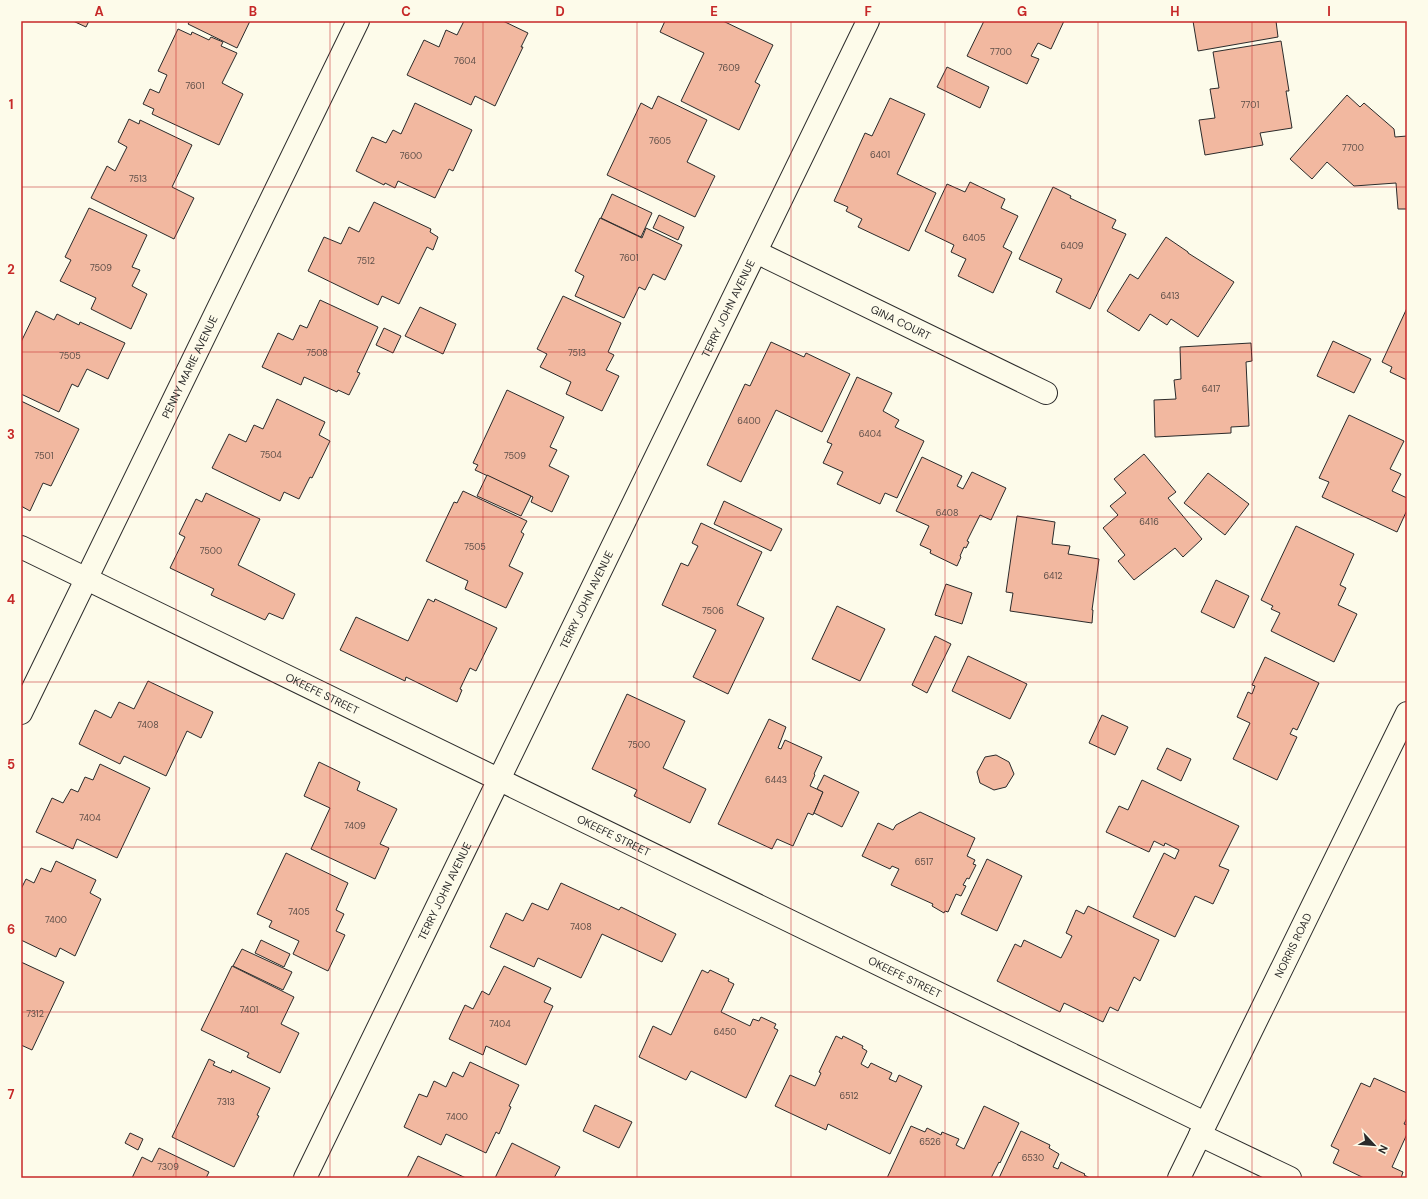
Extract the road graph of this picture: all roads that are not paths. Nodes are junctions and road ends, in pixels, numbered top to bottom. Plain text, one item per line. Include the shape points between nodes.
1 (358, 21) edge
2 (864, 23) edge
3 (756, 252) junction
4 (1046, 394) dead end
5 (21, 547) edge
6 (86, 579) junction
7 (21, 713) edge
8 (1407, 713) edge
9 (499, 780) junction
10 (1203, 1129) junction
11 (305, 1178) edge
12 (1179, 1178) edge
13 (1290, 1178) edge

1 - 6 street, PENNY MARIE AVENUE
2 - 3 street, TERRY JOHN AVENUE
3 - 4 street, GINA COURT
3 - 9 street, TERRY JOHN AVENUE
5 - 6 street, OKEEFE STREET
6 - 7 street, PENNY MARIE AVENUE
6 - 9 street, OKEEFE STREET
8 - 10 street, NORRIS ROAD
9 - 10 street, OKEEFE STREET
9 - 11 street, TERRY JOHN AVENUE
10 - 12 street, NORRIS ROAD
10 - 13 street, OKEEFE STREET

